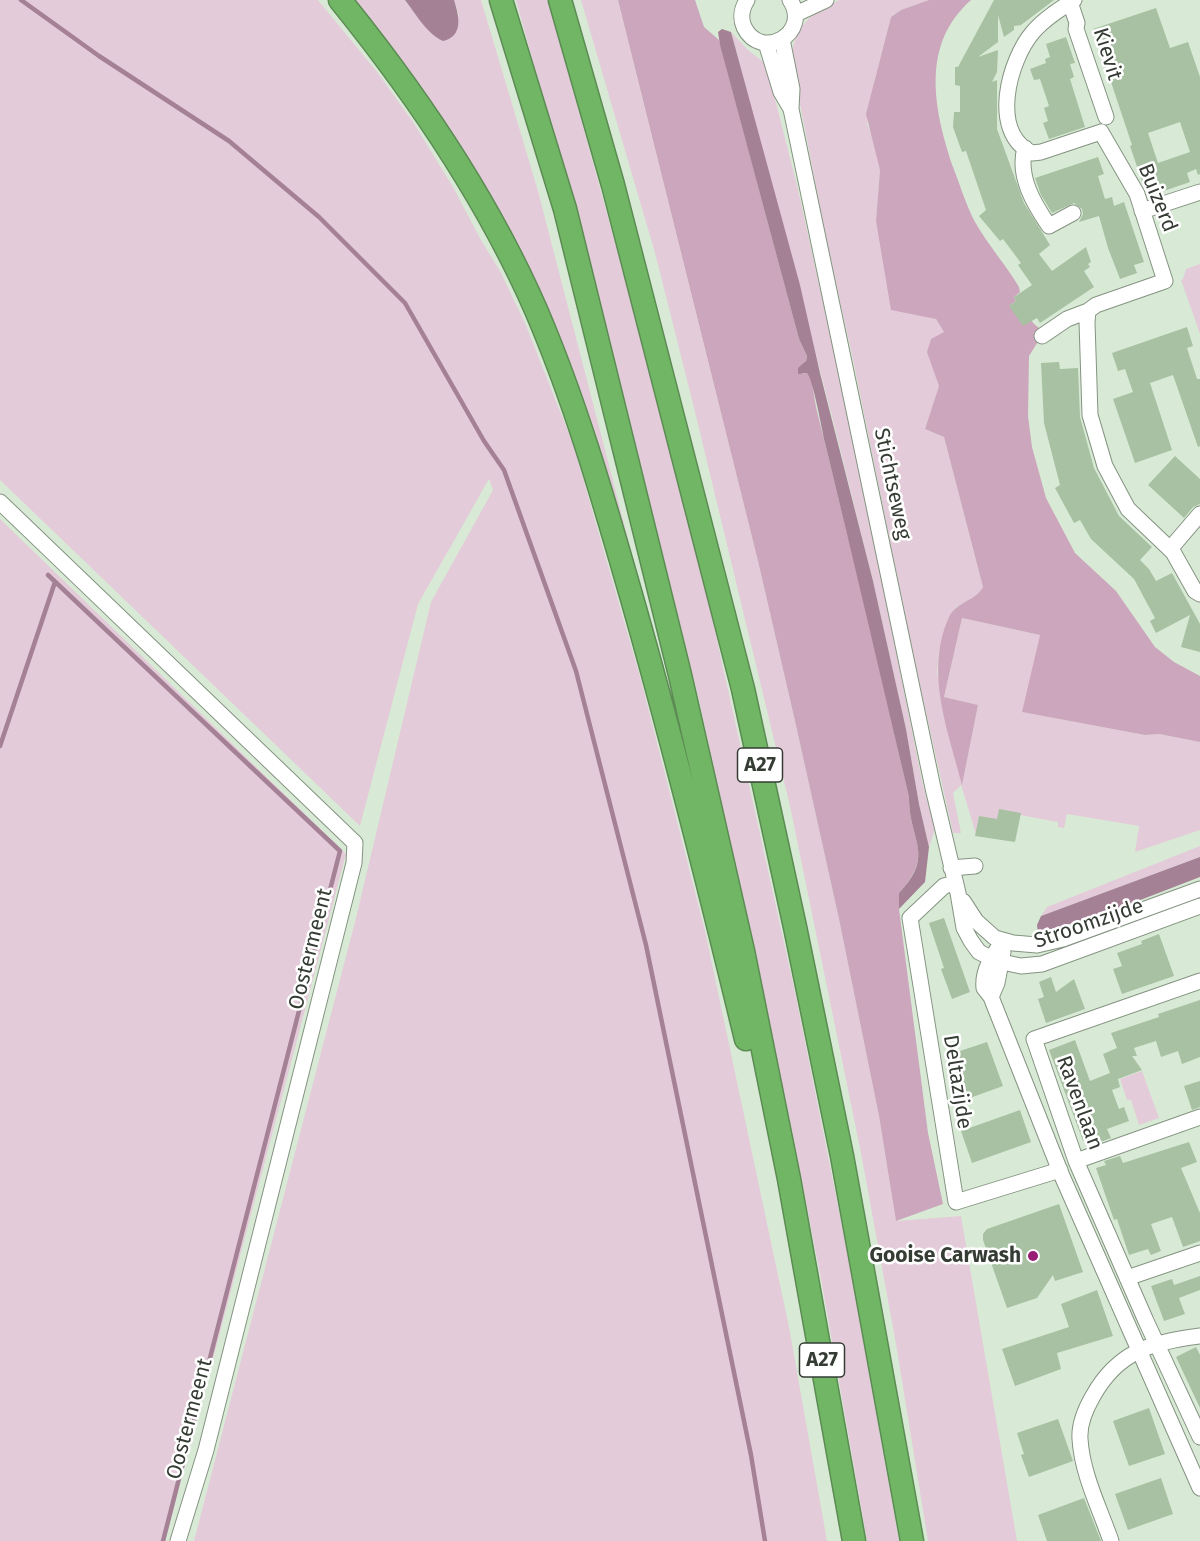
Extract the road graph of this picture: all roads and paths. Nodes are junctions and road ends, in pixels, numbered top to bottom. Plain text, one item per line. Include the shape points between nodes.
1 (340, 0) edge
2 (501, 0) edge
3 (560, 0) edge
4 (747, 0) edge
5 (826, 0) edge
6 (1072, 1) edge
7 (793, 7) edge
8 (782, 39) junction
9 (765, 43) junction
10 (791, 110) junction
11 (1106, 117) dead end
12 (1025, 148) junction
13 (1200, 192) edge
14 (1142, 211) junction
15 (1073, 213) dead end
16 (1088, 311) junction
17 (1041, 336) dead end
18 (0, 502) edge
19 (1200, 514) edge
20 (1170, 549) junction
21 (1200, 594) edge
22 (975, 866) dead end
23 (955, 881) junction
24 (1200, 889) edge
25 (1200, 906) edge
26 (1003, 940) junction
27 (996, 961) junction
28 (1200, 981) edge
29 (1200, 1117) edge
30 (1077, 1161) junction
31 (1060, 1170) junction
32 (789, 1179) junction
33 (1200, 1253) edge
34 (1127, 1278) junction
35 (1200, 1336) edge
36 (1156, 1343) junction
37 (1138, 1349) junction
38 (1200, 1437) edge
39 (1200, 1488) edge
40 (178, 1541) edge
41 (854, 1541) edge
42 (912, 1541) edge
43 (1111, 1541) edge

1 - 32 highway, A27 via 399,75 455,159 519,274 564,380 597,474 661,700 774,1157
2 - 32 highway, A27 via 565,209 680,675 743,951
3 - 42 highway, A27 via 613,185 743,689 842,1156
4 - 9 street via 741,12 742,23 755,40
5 - 7 street
6 - 11 street, Kievit via 1076,29
6 - 12 street via 1034,31 1013,68 1008,113 1013,134
7 - 8 street via 793,28
8 - 9 street
8 - 10 street, Stichtseweg via 792,89
9 - 10 street, Stichtseweg
10 - 23 street, Stichtseweg
12 - 14 street, Buizerd via 1032,153 1041,152 1101,132 1134,188
12 - 15 street via 1023,172 1034,204 1049,226
13 - 14 street
14 - 16 street, Buizerd via 1165,281
16 - 17 street, Buizerd via 1067,318
16 - 20 street via 1090,415 1103,460 1128,509
18 - 40 street, Oostermeent via 355,843 343,909 206,1450
19 - 20 street
20 - 21 street
22 - 23 street
23 - 26 street, Stichtseweg via 976,921 987,933
23 - 27 street, Stichtseweg via 964,928 979,952
23 - 31 street, Deltazijde via 944,886 910,918 956,1202
24 - 26 street, Stroomzijde via 1049,943
25 - 27 street, Stroomzijde via 1042,964 1021,966
26 - 27 street
27 - 31 street via 983,984
28 - 30 street, Ravenlaan via 1034,1039
29 - 30 street
30 - 34 street, Ravenlaan
31 - 37 street
32 - 41 highway, A27
33 - 34 street
34 - 36 street, Ravenlaan
35 - 36 street
36 - 37 street
36 - 38 street, Ravenlaan
37 - 39 street
37 - 43 street via 1102,1378 1086,1407 1080,1438 1085,1466

